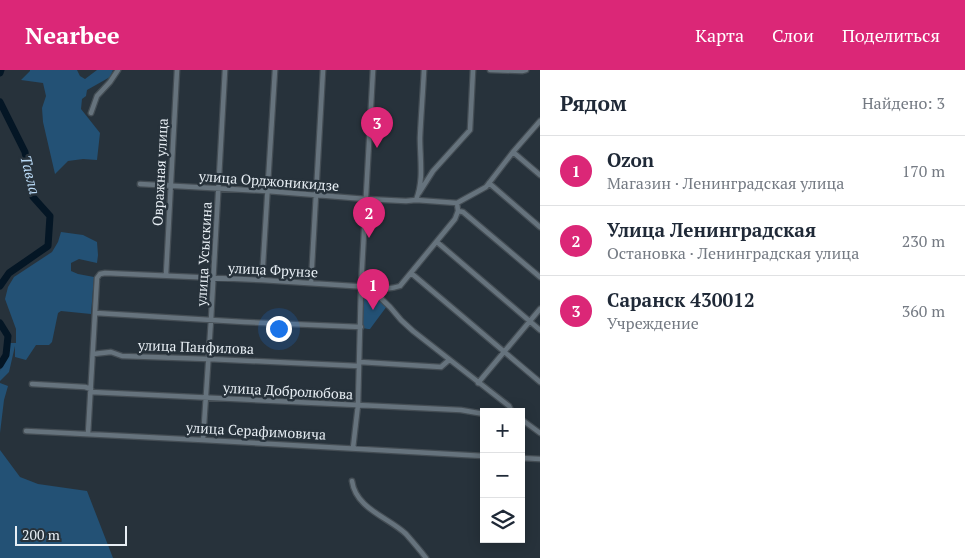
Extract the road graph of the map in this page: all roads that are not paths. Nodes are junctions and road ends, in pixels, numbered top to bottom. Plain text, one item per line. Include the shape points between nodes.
1 (118, 70) edge
2 (177, 70) edge
3 (225, 70) edge
4 (274, 70) edge
5 (323, 70) edge
6 (373, 70) edge
7 (424, 70) edge
8 (473, 70) edge
9 (490, 70) edge
10 (523, 70) edge
11 (91, 113) dead end
12 (540, 121) edge
13 (513, 152) junction
14 (540, 175) edge
15 (489, 183) junction
16 (140, 184) dead end
17 (170, 186) junction
18 (219, 188) junction
19 (267, 191) junction
20 (419, 192) junction
21 (316, 195) junction
22 (366, 199) junction
23 (416, 200) junction
24 (457, 204) junction
25 (458, 211) junction
26 (540, 227) edge
27 (437, 242) junction
28 (411, 273) junction
29 (166, 275) junction
30 (540, 277) edge
31 (214, 278) junction
32 (262, 280) junction
33 (311, 283) junction
34 (362, 286) junction
35 (369, 287) junction
36 (540, 309) edge
37 (96, 313) junction
38 (211, 320) junction
39 (530, 321) junction
40 (361, 327) junction
41 (540, 330) edge
42 (503, 352) junction
43 (92, 354) junction
44 (209, 359) junction
45 (449, 360) junction
46 (360, 364) junction
47 (478, 382) junction
48 (540, 382) edge
49 (32, 384) dead end
50 (91, 391) junction
51 (206, 398) junction
52 (358, 405) junction
53 (510, 408) edge
54 (480, 413) edge
55 (525, 422) edge
56 (26, 431) dead end
57 (540, 433) edge
58 (88, 434) junction
59 (203, 440) junction
60 (353, 448) junction
61 (480, 456) edge
62 (525, 458) edge
63 (540, 459) edge
64 (352, 481) dead end
65 (426, 558) edge

1 - 11 street via 97,96
2 - 17 street, Овражная улица
3 - 18 street, улица Усыскина
4 - 19 street
5 - 21 street
6 - 22 street
7 - 20 street
8 - 20 street via 470,130 433,171
9 - 10 street
12 - 13 street
13 - 14 street
13 - 15 street
15 - 24 street
15 - 26 street
16 - 17 street, улица Орджоникидзе
17 - 18 street, улица Орджоникидзе
17 - 29 street, Овражная улица
18 - 19 street, улица Орджоникидзе
18 - 31 street, улица Усыскина
19 - 21 street, улица Орджоникидзе
19 - 32 street
20 - 23 street
21 - 22 street, улица Орджоникидзе
21 - 33 street
22 - 23 street, улица Орджоникидзе
22 - 34 street
23 - 24 street, улица Орджоникидзе
24 - 25 street
25 - 27 street, улица Фрунзе via 456,219
25 - 30 street
27 - 28 street, улица Фрунзе
27 - 39 street
28 - 35 street, улица Фрунзе via 400,286 392,289
28 - 42 street
29 - 31 street, улица Фрунзе
29 - 37 street, улица Фрунзе via 102,273 97,278
31 - 32 street, улица Фрунзе
31 - 38 street, улица Усыскина
32 - 33 street, улица Фрунзе
33 - 34 street, улица Фрунзе
34 - 35 street, улица Фрунзе
34 - 40 street
35 - 45 street via 413,331
36 - 39 street
37 - 38 street
37 - 43 street
38 - 40 street
38 - 44 street, улица Усыскина
39 - 41 street
39 - 42 street
40 - 46 street
42 - 47 street
42 - 48 street
43 - 44 street, улица Панфилова via 111,352 122,356
43 - 50 street
44 - 46 street, улица Панфилова
44 - 51 street, улица Усыскина
45 - 46 street, улица Панфилова via 441,367
45 - 47 street
46 - 52 street
47 - 53 street
49 - 50 street, улица Добролюбова
50 - 51 street, улица Добролюбова
50 - 58 street
51 - 52 street, улица Добролюбова
51 - 59 street, улица Усыскина
52 - 54 street, улица Добролюбова
52 - 60 street
55 - 57 street
56 - 58 street, улица Серафимовича
58 - 59 street, улица Серафимовича
59 - 60 street, улица Серафимовича
60 - 61 street, улица Серафимовича
62 - 63 street
64 - 65 street via 361,502 405,534

